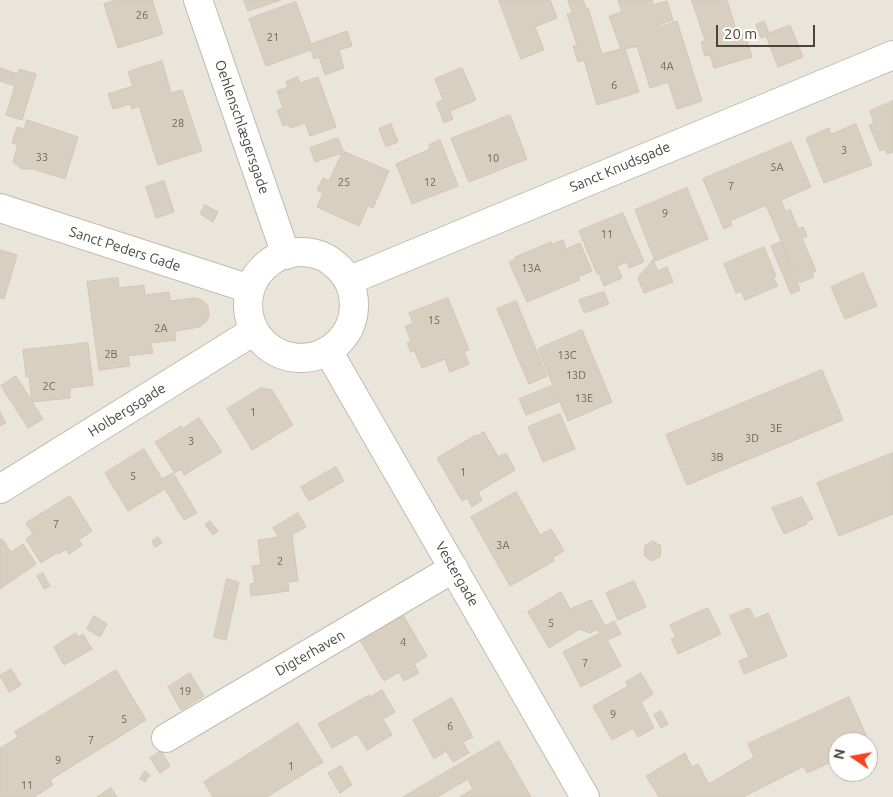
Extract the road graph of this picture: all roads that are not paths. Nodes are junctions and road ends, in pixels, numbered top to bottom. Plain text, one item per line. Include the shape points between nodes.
1 (198, 0) edge
2 (893, 55) edge
3 (0, 208) edge
4 (286, 255) junction
5 (348, 280) junction
6 (250, 289) junction
7 (254, 331) junction
8 (328, 352) junction
9 (0, 489) edge
10 (454, 568) junction
11 (166, 738) dead end
12 (586, 797) edge

1 - 4 street, Oehlenschlægersgade
2 - 5 street, Sanct Knudsgade
3 - 6 street, Sanct Peders Gade
4 - 5 street via 304,252 322,256 337,266
4 - 6 street via 270,262
5 - 8 street via 354,300 352,320 343,338
6 - 7 street via 248,303
7 - 8 street via 268,347 287,357 308,358
7 - 9 street, Holbergsgade
8 - 10 street, Vestergade
10 - 11 street, Digterhaven
10 - 12 street, Vestergade

